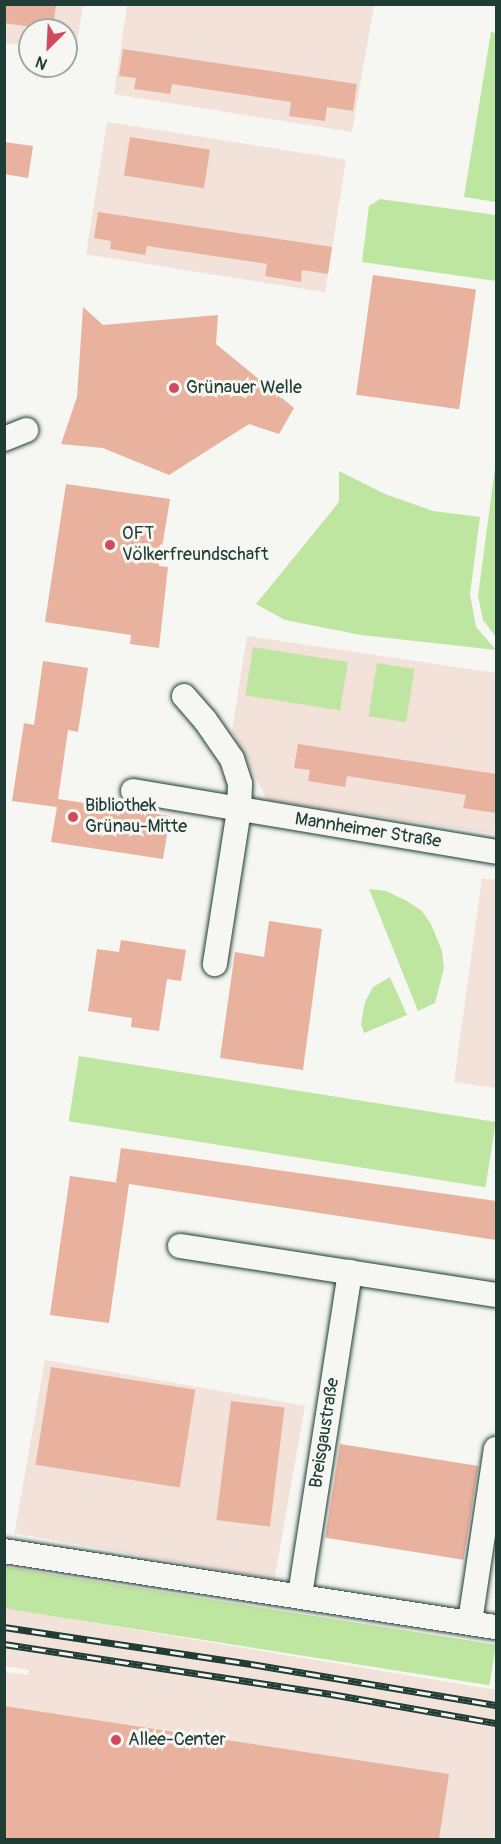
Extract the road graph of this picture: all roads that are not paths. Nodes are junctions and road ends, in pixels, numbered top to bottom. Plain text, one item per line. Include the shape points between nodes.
1 (184, 696) dead end
2 (133, 791) dead end
3 (239, 810) junction
4 (496, 852) edge
5 (215, 964) dead end
6 (180, 1246) dead end
7 (350, 1272) junction
8 (496, 1295) edge
9 (496, 1449) edge
10 (4, 1551) edge
11 (300, 1595) junction
12 (470, 1622) junction
13 (496, 1627) edge

1 - 3 street via 232,759 240,784
2 - 3 street, Mannheimer Straße
3 - 4 street, Mannheimer Straße
3 - 5 street
6 - 7 street
7 - 8 street
7 - 11 street, Breisgaustraße
9 - 12 street
10 - 11 street
11 - 12 street
12 - 13 street

